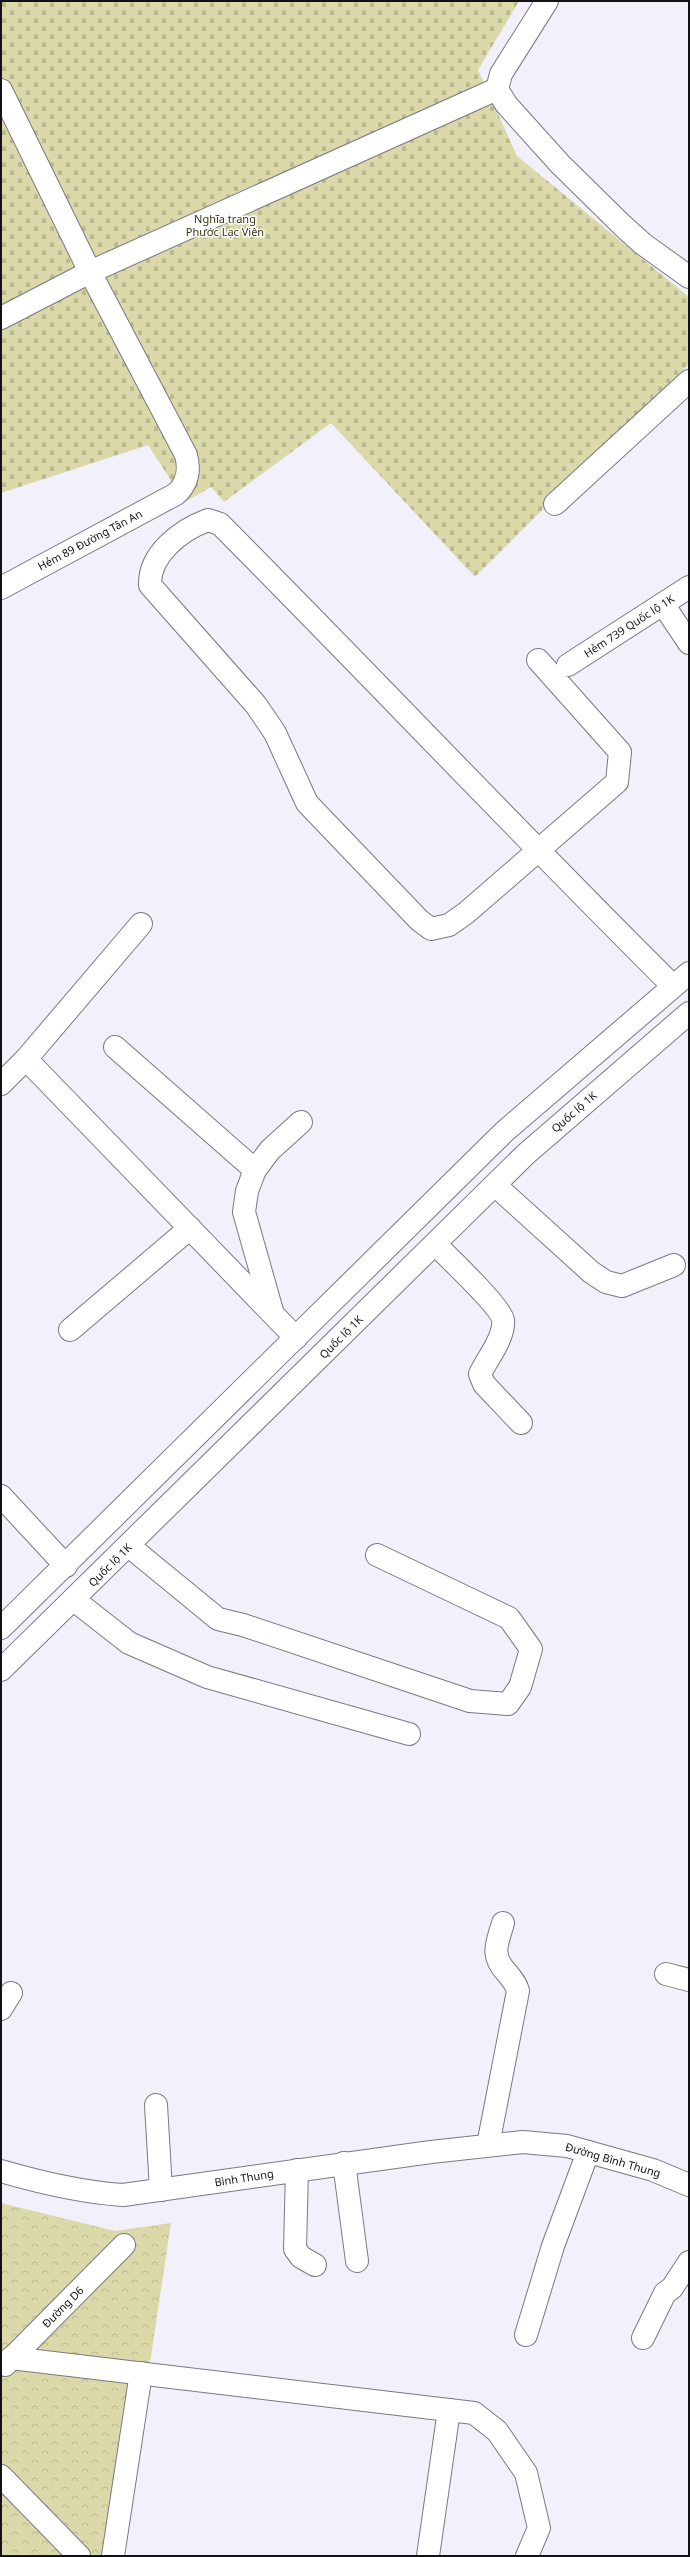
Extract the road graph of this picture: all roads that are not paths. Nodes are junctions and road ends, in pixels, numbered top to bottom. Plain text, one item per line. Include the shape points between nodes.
1 (547, 1) edge
2 (497, 89) junction
3 (1, 90) edge
4 (90, 272) junction
5 (689, 277) edge
6 (1, 318) edge
7 (689, 381) edge
8 (555, 504) dead end
9 (689, 587) edge
10 (1, 588) edge
11 (663, 604) junction
12 (689, 643) edge
13 (538, 660) dead end
14 (568, 665) dead end
15 (537, 850) junction
16 (140, 924) dead end
17 (681, 980) edge
18 (689, 1013) edge
19 (114, 1047) dead end
20 (26, 1059) junction
21 (1, 1084) edge
22 (301, 1122) dead end
23 (254, 1170) junction
24 (496, 1186) junction
25 (190, 1228) junction
26 (435, 1244) junction
27 (674, 1265) dead end
28 (273, 1314) junction
29 (70, 1330) dead end
30 (296, 1338) junction
31 (521, 1423) dead end
32 (1, 1496) edge
33 (129, 1546) junction
34 (377, 1555) dead end
35 (66, 1566) junction
36 (74, 1600) junction
37 (1, 1628) edge
38 (1, 1670) edge
39 (409, 1734) dead end
40 (503, 1923) dead end
41 (666, 1974) dead end
42 (689, 1980) edge
43 (156, 2105) dead end
44 (488, 2145) junction
45 (588, 2152) junction
46 (344, 2163) junction
47 (296, 2170) junction
48 (1, 2171) edge
49 (689, 2185) edge
50 (161, 2190) junction
51 (124, 2245) dead end
52 (357, 2261) dead end
53 (689, 2262) edge
54 (315, 2265) dead end
55 (526, 2335) dead end
56 (643, 2338) dead end
57 (6, 2363) edge
58 (141, 2373) junction
59 (449, 2410) junction
60 (1, 2476) edge
61 (79, 2556) edge
62 (113, 2556) edge
63 (428, 2556) edge
64 (527, 2556) edge

1 - 2 street via 501,74
2 - 4 street
2 - 5 street via 506,104 588,193 643,244
3 - 4 street
4 - 6 street
4 - 10 street, Hẻm 89 Đường Tân An via 186,455 187,478 178,492
7 - 8 street
9 - 11 street, Hẻm 739 Quốc lộ 1K
11 - 12 street
11 - 14 street, Hẻm 739 Quốc lộ 1K
13 - 15 street via 620,752 617,782
15 - 15 street via 220,524 208,520 190,526 162,552 150,573 150,585 256,705 275,733 307,803 419,920 431,929 449,925
15 - 17 street
16 - 20 street
17 - 30 street via 504,1132
18 - 24 street, Quốc lộ 1K via 526,1154
19 - 23 street
20 - 21 street
20 - 25 street
22 - 23 street via 270,1150
23 - 28 street via 244,1212
24 - 26 street, Quốc lộ 1K
24 - 27 street via 591,1272 606,1282 622,1286
25 - 28 street
25 - 29 street
26 - 31 street via 503,1319 502,1330 480,1374 484,1384
26 - 33 street, Quốc lộ 1K
28 - 30 street
30 - 35 street
32 - 35 street
33 - 34 street via 218,1619 243,1625 470,1702 508,1704 520,1687 531,1649 509,1618
33 - 36 street, Quốc lộ 1K
35 - 37 street
36 - 38 street, Quốc lộ 1K
36 - 39 street via 129,1643 207,1677
40 - 44 street via 496,1956 498,1963 516,1983 518,1991
41 - 42 street
43 - 50 street
44 - 45 street, Đường Bình Thung via 523,2142 567,2146
44 - 46 street, Bình Thung
45 - 49 street, Đường Bình Thung via 653,2170
45 - 55 street via 553,2246
46 - 47 street, Bình Thung
46 - 52 street
47 - 50 street, Bình Thung
47 - 54 street via 296,2249 301,2257
48 - 50 street, Bình Thung via 81,2192 123,2195
51 - 57 street, Đường D6
53 - 56 street via 665,2294
57 - 58 street
58 - 59 street
58 - 62 street
59 - 63 street
59 - 64 street via 474,2413 498,2431 526,2474 539,2528
60 - 61 street

